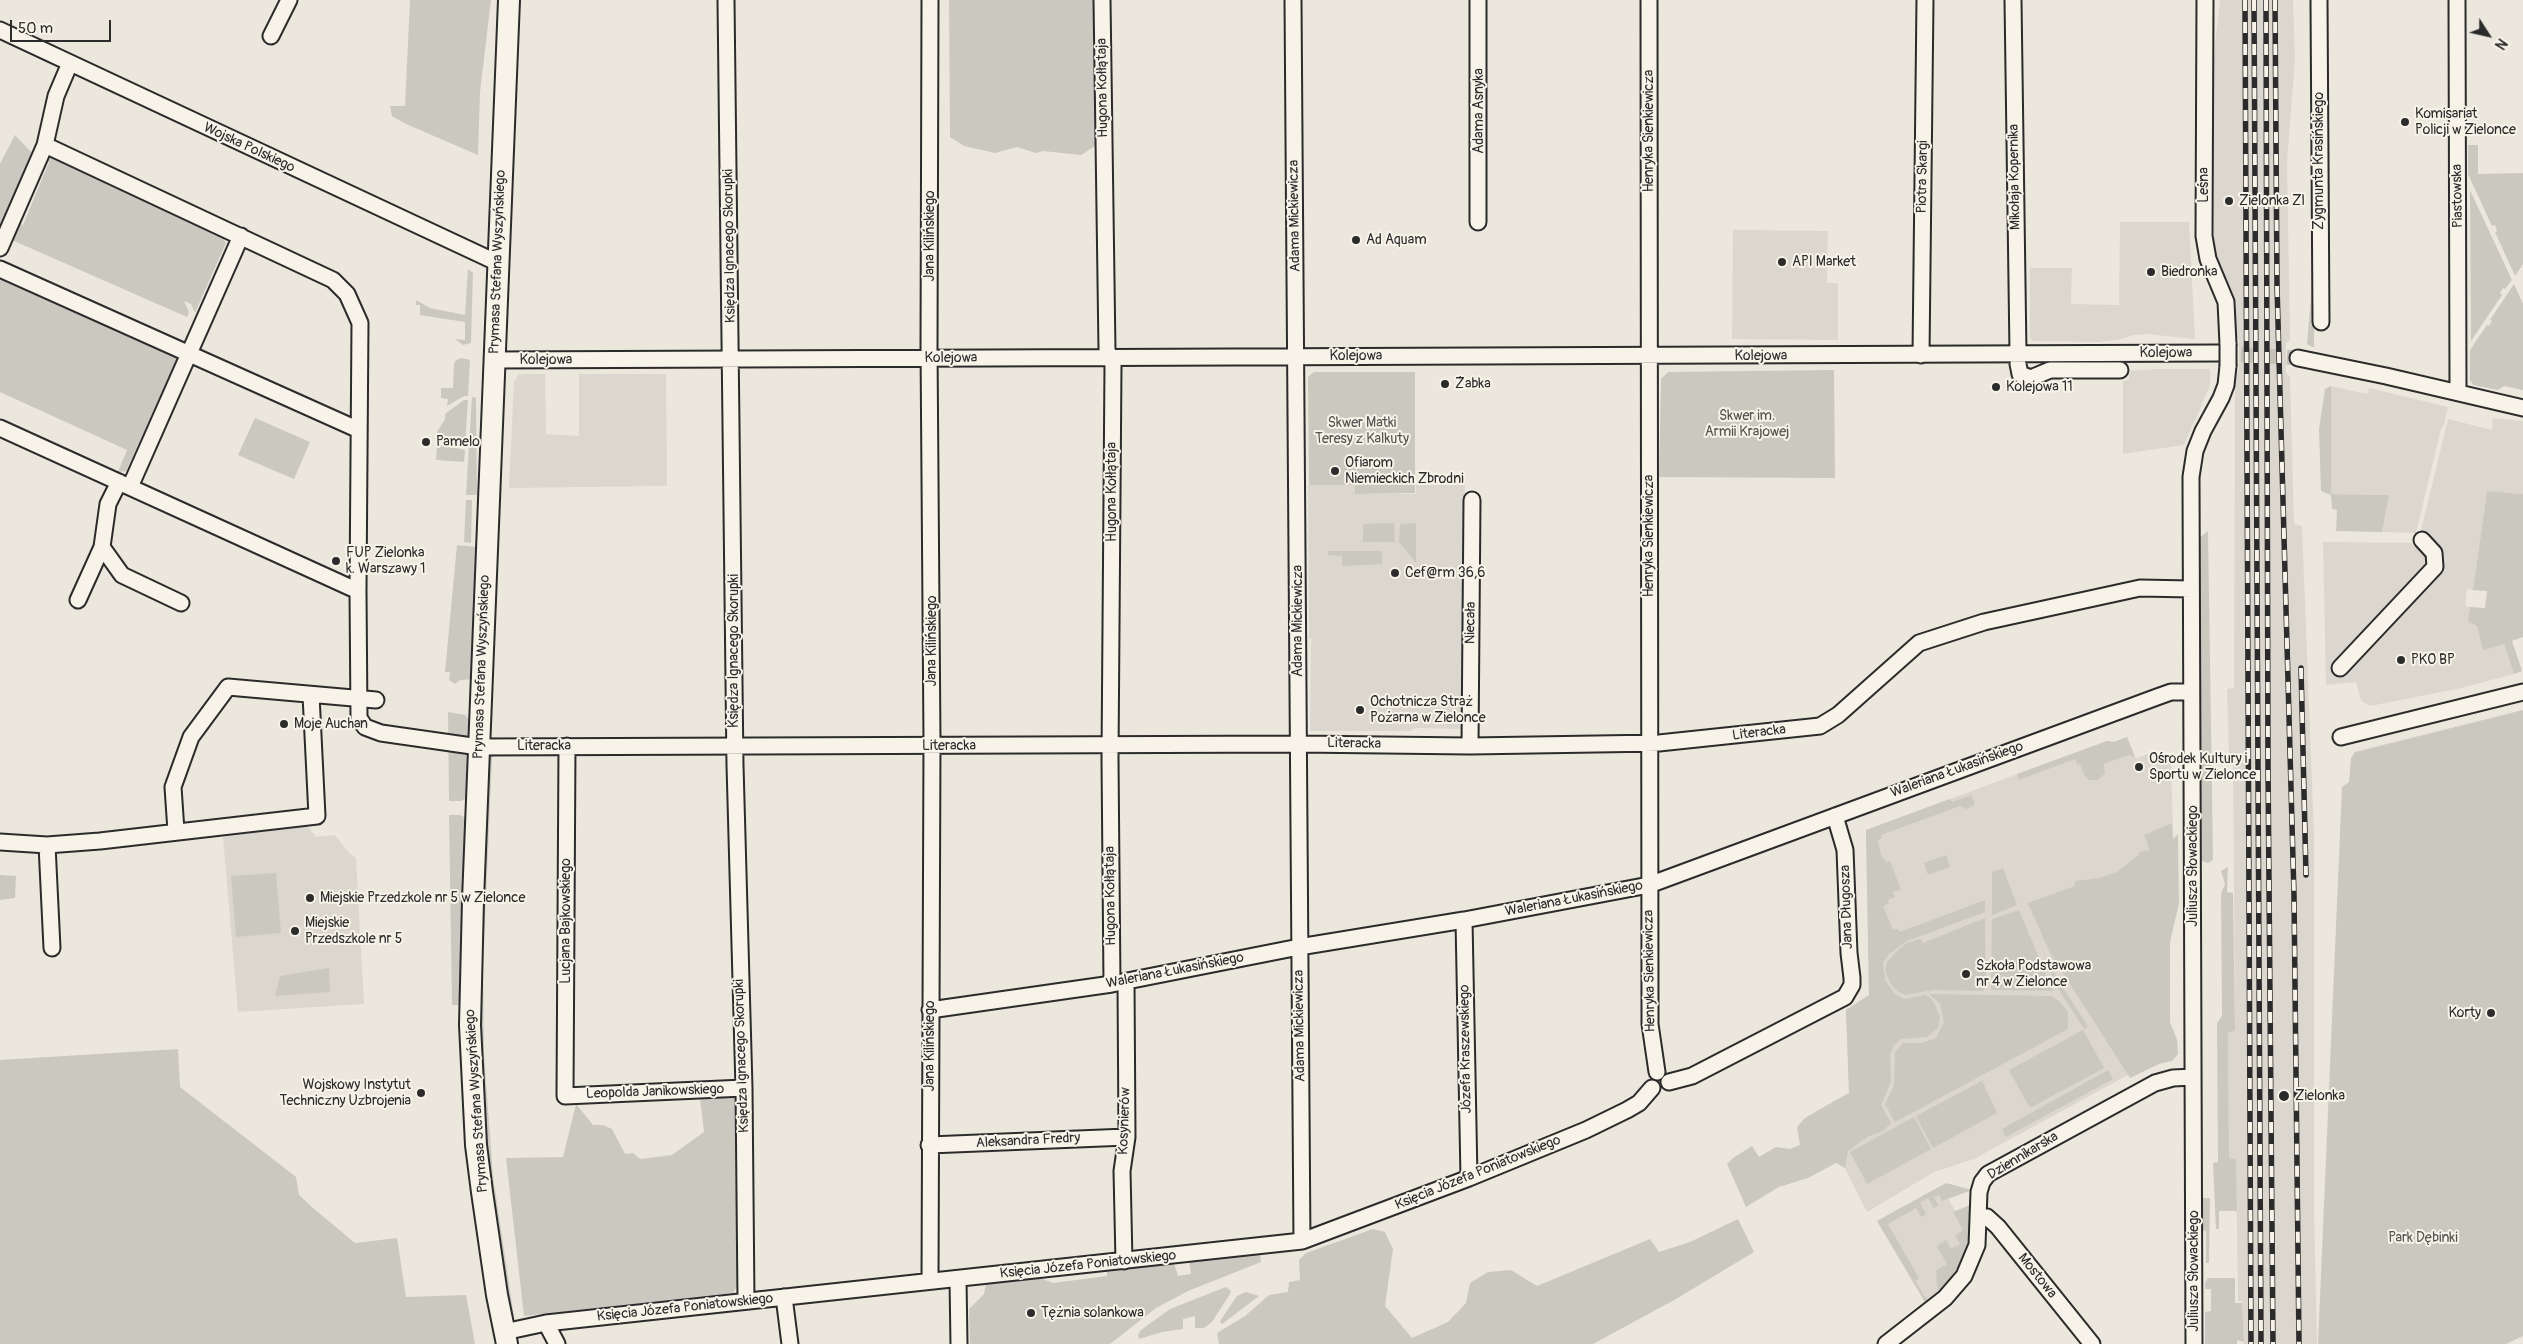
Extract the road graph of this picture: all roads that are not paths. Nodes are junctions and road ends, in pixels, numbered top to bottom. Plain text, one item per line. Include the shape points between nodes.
1 (289, 0) edge
2 (509, 0) edge
3 (726, 0) edge
4 (930, 0) edge
5 (1102, 0) edge
6 (1293, 0) edge
7 (1478, 0) edge
8 (1649, 0) edge
9 (1925, 0) edge
10 (2013, 0) edge
11 (2205, 0) edge
12 (2319, 0) edge
13 (2457, 0) edge
14 (0, 30) edge
15 (271, 36) dead end
16 (70, 63) junction
17 (45, 145) junction
18 (1478, 222) dead end
19 (241, 236) junction
20 (0, 248) edge
21 (498, 263) junction
22 (0, 269) edge
23 (2321, 322) dead end
24 (2223, 348) junction
25 (187, 354) junction
26 (1921, 355) junction
27 (1296, 356) junction
28 (1649, 356) junction
29 (1110, 357) junction
30 (929, 358) junction
31 (2018, 358) junction
32 (2298, 358) tunnel mouth
33 (732, 359) junction
34 (494, 360) junction
35 (2228, 366) joint
36 (2120, 370) dead end
37 (2458, 392) junction
38 (2523, 408) edge
39 (0, 428) edge
40 (359, 430) junction
41 (125, 484) junction
42 (1472, 500) dead end
43 (2422, 540) dead end
44 (102, 547) junction
45 (2191, 589) junction
46 (358, 591) junction
47 (78, 600) dead end
48 (181, 603) dead end
49 (2340, 668) dead end
50 (2191, 692) junction
51 (2523, 692) edge
52 (311, 695) junction
53 (358, 699) junction
54 (376, 700) dead end
55 (2341, 737) dead end
56 (1110, 744) junction
57 (1298, 744) junction
58 (1648, 744) junction
59 (567, 746) junction
60 (735, 746) junction
61 (932, 746) junction
62 (1470, 746) junction
63 (479, 747) junction
64 (1835, 816) junction
65 (176, 831) junction
66 (0, 842) edge
67 (47, 845) junction
68 (1649, 885) junction
69 (1464, 920) junction
70 (1299, 946) junction
71 (52, 948) dead end
72 (1119, 983) junction
73 (930, 1010) junction
74 (1657, 1072) junction
75 (2194, 1077) junction
76 (1669, 1082) junction
77 (744, 1088) junction
78 (1652, 1088) junction
79 (565, 1096) joint
80 (1127, 1137) junction
81 (929, 1146) junction
82 (1469, 1178) junction
83 (1978, 1216) junction
84 (1302, 1242) junction
85 (1124, 1261) junction
86 (958, 1279) junction
87 (930, 1282) junction
88 (784, 1297) junction
89 (746, 1301) junction
90 (546, 1323) junction
91 (506, 1338) edge
92 (557, 1344) edge
93 (790, 1344) edge
94 (958, 1344) edge
95 (1886, 1344) edge
96 (2092, 1344) edge
97 (2194, 1344) edge

1 - 15 street
2 - 21 main road, Prymasa Stefana Wyszyńskiego
3 - 33 street, Księdza Ignacego Skorupki
4 - 30 street, Jana Kilińskiego
5 - 29 street, Hugona Kołłątaja via 1107,350
6 - 27 street, Adama Mickiewicza
7 - 18 street, Adama Asnyka
8 - 28 street, Henryka Sienkiewicza
9 - 26 street, Piotra Skargi
10 - 31 street, Mikołaja Kopernika
11 - 24 street, Leśna via 2204,236 2208,259 2226,302
12 - 23 street, Zygmunta Krasińskiego
13 - 37 street, Piastowska
14 - 16 street, Wojska Polskiego
16 - 17 street via 56,96
16 - 21 street, Wojska Polskiego
17 - 19 street
17 - 20 street
19 - 25 street
19 - 40 street via 332,280 347,294 360,323
21 - 34 main road, Prymasa Stefana Wyszyńskiego
22 - 25 street
24 - 31 street, Kolejowa
24 - 35 street, Leśna, bridge
25 - 40 street
25 - 41 street
26 - 28 street, Kolejowa
26 - 31 street, Kolejowa
27 - 28 street, Kolejowa
27 - 29 street, Kolejowa
27 - 57 street, Adama Mickiewicza
28 - 58 street, Henryka Sienkiewicza
29 - 30 street, Kolejowa
29 - 56 street, Hugona Kołłątaja via 1113,373
30 - 33 street, Kolejowa
30 - 61 street, Jana Kilińskiego
31 - 36 street via 2020,374 2031,378 2050,370
32 - 37 street
33 - 34 street, Kolejowa
33 - 60 street, Księdza Ignacego Skorupki
34 - 63 main road, Prymasa Stefana Wyszyńskiego
35 - 45 street, Juliusza Słowackiego via 2226,385 2195,452 2191,477
37 - 38 street
39 - 41 street
40 - 46 street
41 - 44 street via 108,504
41 - 46 street
42 - 62 street, Niecała
43 - 49 street via 2434,553 2435,567
44 - 47 street
44 - 48 street via 122,575
45 - 50 street, Juliusza Słowackiego
45 - 58 street, Literacka via 2140,588 1984,622 1919,643 1838,715 1820,726
46 - 53 street
50 - 64 street, Waleriana Łukasińskiego via 2172,692 2157,697
50 - 75 street, Juliusza Słowackiego
51 - 55 street
52 - 53 street
52 - 65 street via 228,687 191,737 173,787
52 - 65 street via 318,816
53 - 54 street
53 - 63 street, Literacka via 359,718 365,727
56 - 57 street, Literacka
56 - 61 street, Literacka
56 - 72 street, Hugona Kołłątaja
57 - 62 street, Literacka
57 - 70 street, Adama Mickiewicza
58 - 62 street, Literacka
58 - 68 street, Henryka Sienkiewicza
59 - 60 street, Literacka
59 - 63 street, Literacka
59 - 79 street, Lucjana Bajkowskiego
60 - 61 street, Literacka
60 - 77 street, Księdza Ignacego Skorupki
61 - 73 street, Jana Kilińskiego
63 - 91 main road, Prymasa Stefana Wyszyńskiego via 470,961 470,1048 482,1192
64 - 68 street, Waleriana Łukasińskiego
64 - 76 street, Jana Długosza via 1845,850 1852,978 1845,997 1692,1076
65 - 67 street
66 - 67 street
67 - 71 street
68 - 69 street, Waleriana Łukasińskiego
68 - 74 street, Henryka Sienkiewicza via 1650,1030
69 - 70 street, Waleriana Łukasińskiego
69 - 82 street, Józefa Kraszewskiego
70 - 72 street, Waleriana Łukasińskiego
70 - 84 street, Adama Mickiewicza
72 - 73 street, Waleriana Łukasińskiego
72 - 80 street, Kosynierów
73 - 81 street, Jana Kilińskiego
74 - 76 street via 1666,1074
74 - 78 street via 1650,1079
75 - 83 street, Dziennikarska via 2155,1083 1991,1172 1980,1187
75 - 97 street, Juliusza Słowackiego
76 - 78 street via 1664,1090
77 - 79 street, Leopolda Janikowskiego
77 - 89 street, Księdza Ignacego Skorupki
78 - 82 street, Księcia Józefa Poniatowskiego via 1639,1103 1618,1116
80 - 81 street, Aleksandra Fredry
80 - 85 street, Kosynierów via 1122,1171
81 - 87 street, Jana Kilińskiego
82 - 84 street, Księcia Józefa Poniatowskiego
83 - 95 street, Dziennikarska via 1975,1254 1960,1282 1945,1298
83 - 96 street, Mostowa via 1987,1217 1998,1227
84 - 85 street, Księcia Józefa Poniatowskiego
85 - 86 street, Księcia Józefa Poniatowskiego
86 - 87 street, Księcia Józefa Poniatowskiego
86 - 94 street
87 - 88 street, Księcia Józefa Poniatowskiego
88 - 89 street, Księcia Józefa Poniatowskiego
88 - 93 street
89 - 90 street, Księcia Józefa Poniatowskiego
90 - 91 street, Księcia Józefa Poniatowskiego
90 - 92 street

